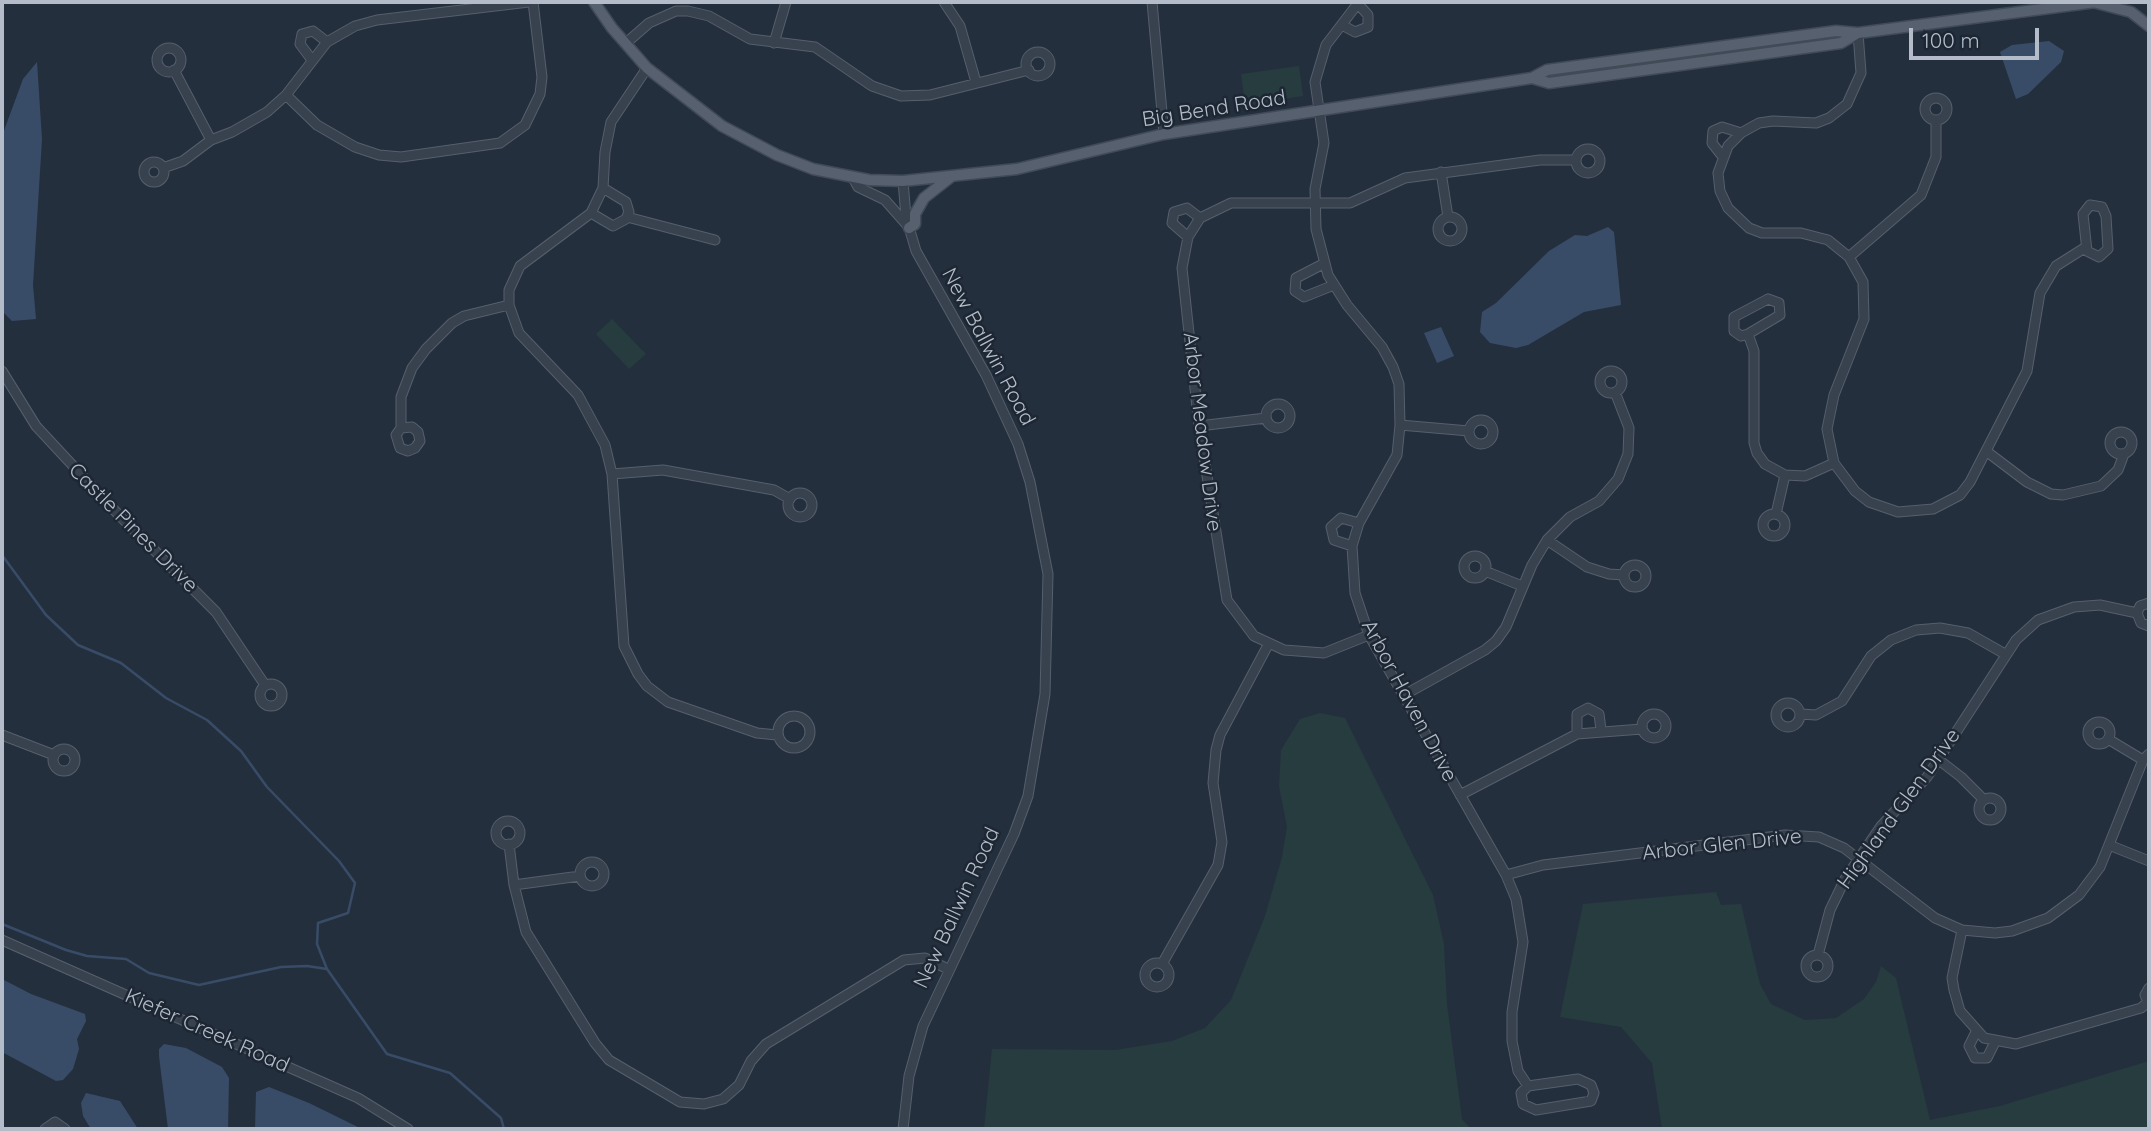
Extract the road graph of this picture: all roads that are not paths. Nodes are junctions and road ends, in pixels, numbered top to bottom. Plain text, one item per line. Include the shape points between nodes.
1 (531, 2) edge
2 (594, 2) edge
3 (786, 2) edge
4 (944, 2) edge
5 (1152, 2) edge
6 (2094, 2) edge
7 (1358, 3) edge
8 (2042, 6) edge
9 (676, 7) edge
10 (1342, 25) junction
11 (2149, 26) edge
12 (1858, 33) junction
13 (327, 42) junction
14 (774, 43) junction
15 (625, 44) junction
16 (312, 60) junction
17 (647, 68) junction
18 (174, 70) dead end
19 (1029, 70) dead end
20 (976, 82) junction
21 (286, 95) junction
22 (1320, 111) junction
23 (1936, 121) dead end
24 (1741, 133) junction
25 (1164, 134) junction
26 (211, 140) junction
27 (1723, 157) junction
28 (1575, 160) dead end
29 (163, 168) dead end
30 (1441, 172) junction
31 (953, 176) junction
32 (853, 178) junction
33 (903, 181) junction
34 (603, 188) junction
35 (1314, 204) junction
36 (591, 213) junction
37 (627, 217) junction
38 (1448, 217) dead end
39 (1200, 218) junction
40 (909, 228) junction
41 (1188, 237) junction
42 (715, 240) dead end
43 (2087, 247) junction
44 (1849, 257) junction
45 (1323, 264) junction
46 (1334, 285) junction
47 (509, 305) junction
48 (1748, 334) junction
49 (2, 371) edge
50 (1615, 392) dead end
51 (1266, 418) dead end
52 (1400, 425) junction
53 (1199, 426) junction
54 (401, 428) dead end
55 (1469, 431) dead end
56 (1986, 451) junction
57 (2124, 454) dead end
58 (1834, 463) junction
59 (612, 474) junction
60 (1786, 475) junction
61 (790, 499) dead end
62 (1776, 514) dead end
63 (1359, 523) junction
64 (1547, 540) junction
65 (1352, 546) junction
66 (1485, 571) dead end
67 (1624, 575) dead end
68 (1522, 586) junction
69 (2149, 603) edge
70 (2137, 613) junction
71 (2149, 626) edge
72 (1369, 635) junction
73 (1268, 645) junction
74 (2005, 654) junction
75 (265, 685) dead end
76 (1404, 695) junction
77 (1800, 714) dead end
78 (1642, 729) dead end
79 (1601, 730) junction
80 (1577, 734) junction
81 (778, 735) dead end
82 (2, 736) edge
83 (2108, 739) dead end
84 (54, 755) dead end
85 (2146, 757) edge
86 (1939, 760) junction
87 (1460, 795) junction
88 (1983, 799) dead end
89 (509, 844) dead end
90 (2109, 845) junction
91 (1860, 859) junction
92 (2149, 861) edge
93 (1506, 875) junction
94 (580, 876) dead end
95 (514, 885) junction
96 (1962, 930) junction
97 (2, 940) edge
98 (1818, 956) dead end
99 (1162, 964) dead end
100 (948, 969) junction
101 (2149, 988) edge
102 (2148, 1004) edge
103 (1976, 1032) junction
104 (1995, 1042) junction
105 (1528, 1086) junction
106 (45, 1129) edge
107 (65, 1129) edge
108 (408, 1129) edge
109 (903, 1129) edge

1 - 13 street via 377,20
1 - 21 street via 540,94 525,125 499,144 401,157 379,155 317,125
2 - 15 main road
3 - 14 street
4 - 20 street via 960,26
5 - 25 street
6 - 8 main road, Big Bend Road
6 - 11 main road via 2131,12
7 - 10 street, Arbor Haven Drive
7 - 10 street via 1368,15 1368,27 1355,32
8 - 12 main road, Big Bend Road
9 - 14 street via 750,38
9 - 15 street
10 - 22 street, Arbor Haven Drive via 1320,57 1315,82
12 - 22 main road, Big Bend Road via 1836,31 1547,69 1532,78
12 - 24 street via 1861,73 1853,95 1839,111 1816,123 1773,121
13 - 16 street
13 - 16 street via 313,31 302,34 300,44
14 - 20 street via 822,50 872,86 901,96 930,95
15 - 17 main road
16 - 21 street
17 - 32 main road via 698,110 757,146 813,169
17 - 34 street via 611,122
18 - 26 street
19 - 20 street
21 - 26 street via 256,119
22 - 25 main road, Big Bend Road
22 - 35 street, Arbor Haven Drive via 1324,143
23 - 44 street via 1935,164 1921,195
24 - 27 street
24 - 27 street via 1722,127 1713,131 1712,143
25 - 31 main road, Big Bend Road via 1017,169
26 - 29 street via 183,161
27 - 44 street via 1718,173 1720,191 1737,219 1762,233 1814,235
28 - 30 street
30 - 35 street via 1392,182 1350,203
30 - 38 street
31 - 33 main road, Big Bend Road
31 - 40 main road via 923,198 915,224
32 - 33 main road
32 - 40 street via 858,187 885,200
33 - 40 street, New Ballwin Road
34 - 36 street
34 - 37 street via 626,202
35 - 39 street via 1242,201 1220,206
35 - 45 street, Arbor Haven Drive
36 - 37 street via 613,226
36 - 47 street via 520,266 509,290
37 - 42 street
39 - 41 street, Arbor Meadow Drive
39 - 41 street via 1187,208 1174,212 1172,223
40 - 100 street, New Ballwin Road via 928,278 986,375 1018,444 1048,574 1045,694 1028,796
41 - 53 street, Arbor Meadow Drive via 1182,268
43 - 43 street via 2097,257 2108,249 2105,210 2099,205 2084,210
43 - 56 street via 2056,266 2040,293 2027,371
44 - 58 street via 1863,282 1864,319 1830,410 1828,438
45 - 46 street, Arbor Haven Drive
45 - 46 street via 1296,278 1295,291 1304,297
46 - 52 street, Arbor Haven Drive via 1393,367 1399,384
47 - 54 street via 464,316 426,349 412,368 401,397
47 - 59 street via 523,339 590,413
48 - 48 street via 1780,315 1776,300 1762,301 1734,317 1734,331
48 - 60 street via 1754,351 1754,443 1765,464
49 - 75 street, Castle Pines Drive via 49,441 216,612
50 - 64 street via 1629,428 1628,454 1618,479 1599,501 1567,519
51 - 53 street
52 - 55 street
52 - 63 street, Arbor Haven Drive via 1397,455
53 - 73 street, Arbor Meadow Drive via 1227,600 1244,626
56 - 57 street via 2027,482 2063,495 2101,486 2118,470
56 - 58 street via 1960,495 1933,509 1915,512 1898,512 1869,502
58 - 60 street via 1805,476
59 - 61 street via 663,470 774,490
59 - 81 street via 624,646 638,674 668,702 757,733
60 - 62 street
63 - 65 street, Arbor Haven Drive
63 - 65 street via 1341,518 1331,527 1334,540
64 - 67 street via 1587,567
64 - 68 street
65 - 72 street, Arbor Haven Drive via 1355,593
66 - 68 street
68 - 76 street via 1496,641
69 - 70 street
70 - 71 street via 2141,623
70 - 74 street, Highland Glen Drive via 2100,606 2058,611 2031,626
72 - 73 street via 1324,653
72 - 76 street, Arbor Haven Drive
73 - 99 street via 1216,750 1213,783 1222,842 1218,865
74 - 77 street via 1968,633 1916,630 1891,640 1871,656 1842,701 1816,715
74 - 86 street, Highland Glen Drive
76 - 87 street, Arbor Haven Drive
78 - 79 street
79 - 80 street
79 - 80 street via 1598,714 1583,709 1576,719
80 - 87 street
82 - 84 street
83 - 85 street
85 - 90 street, Arbor Glen Drive
86 - 88 street
86 - 91 street, Highland Glen Drive via 1881,826
87 - 93 street, Arbor Haven Drive
89 - 95 street
90 - 92 street
90 - 96 street, Arbor Glen Drive via 2100,867 2079,895 2048,918 1995,933
91 - 93 street, Arbor Glen Drive via 1819,837 1785,835 1543,864
91 - 96 street, Arbor Glen Drive via 1921,910
91 - 98 street, Highland Glen Drive via 1836,894
93 - 105 street, Arbor Haven Drive via 1516,899 1523,942 1512,1012 1513,1058
94 - 95 street
95 - 100 street via 526,932 602,1053 680,1102 704,1104 723,1099 739,1085 766,1044 904,960 925,958
96 - 103 street via 1952,978 1960,1011
97 - 108 street, Kiefer Creek Road via 358,1098
100 - 109 street, New Ballwin Road via 912,1063
101 - 102 street
102 - 104 street via 2016,1044
103 - 104 street
103 - 104 street via 1969,1046 1975,1058 1987,1058
105 - 105 street, Arbor Haven Drive via 1521,1100 1530,1110 1585,1103 1594,1093 1588,1082 1578,1079
106 - 107 street via 55,1122

